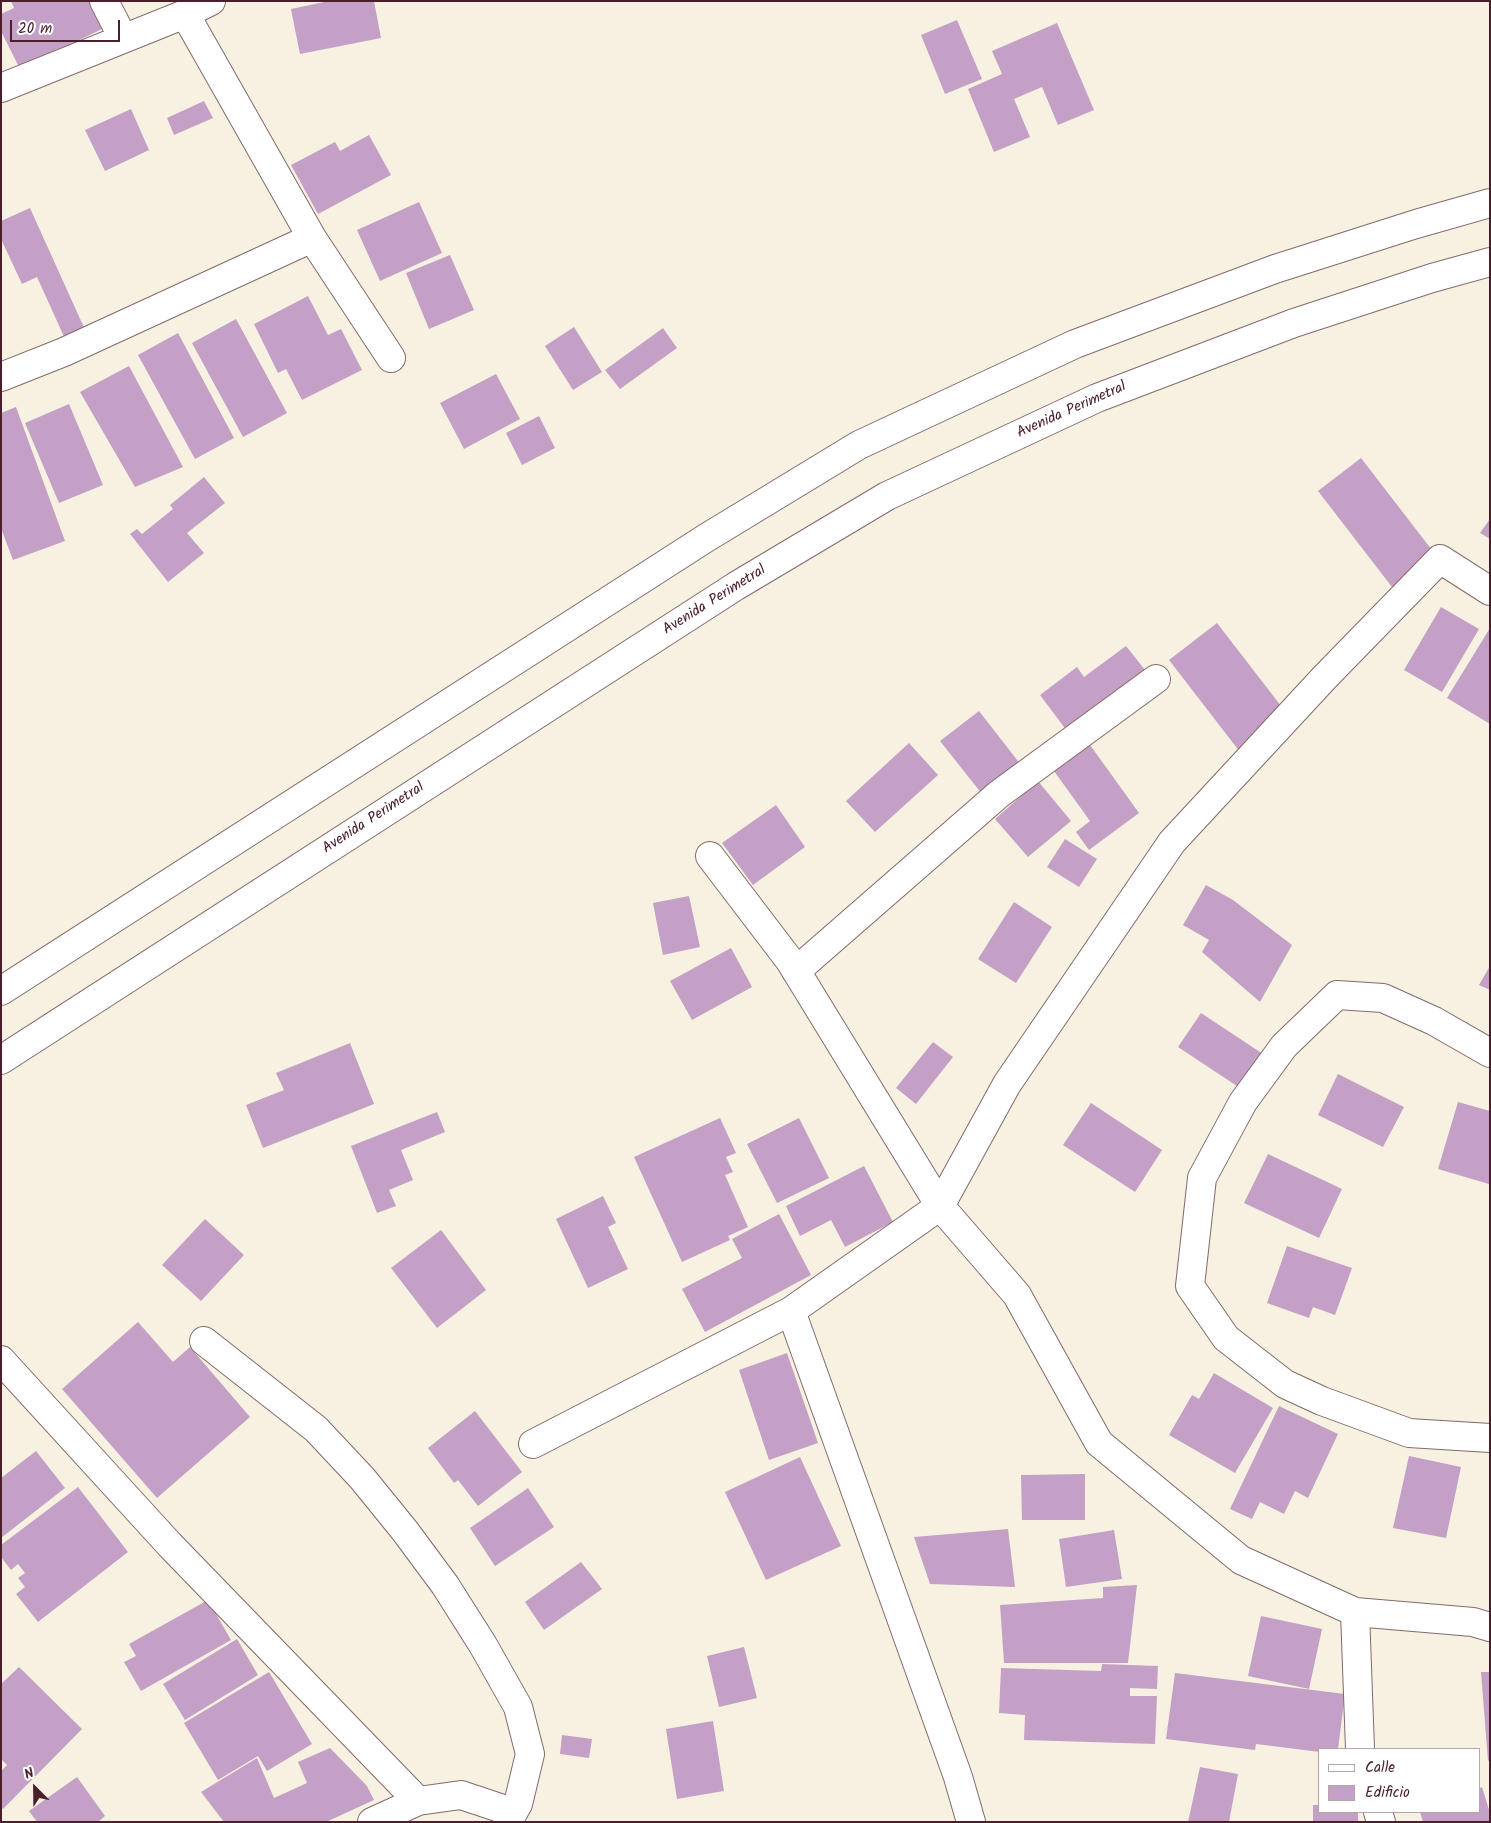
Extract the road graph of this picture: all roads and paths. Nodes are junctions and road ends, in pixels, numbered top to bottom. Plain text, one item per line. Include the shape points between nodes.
1 (104, 1) edge
2 (211, 1) edge
3 (185, 14) junction
4 (124, 38) junction
5 (1, 88) edge
6 (1490, 204) edge
7 (312, 238) junction
8 (1490, 262) edge
9 (391, 358) dead end
10 (1, 377) edge
11 (1490, 591) edge
12 (1156, 679) dead end
13 (710, 856) dead end
14 (796, 971) junction
15 (1, 991) edge
16 (1490, 1053) edge
17 (1, 1060) edge
18 (940, 1206) junction
19 (792, 1311) junction
20 (204, 1341) dead end
21 (1, 1360) edge
22 (1490, 1438) edge
23 (533, 1444) dead end
24 (1355, 1612) junction
25 (1490, 1627) edge
26 (1360, 1748) edge
27 (418, 1801) junction
28 (510, 1821) edge
29 (372, 1822) edge
30 (971, 1822) edge

1 - 4 street
2 - 3 street
3 - 4 street
3 - 7 street
4 - 5 street
6 - 15 street via 1275,269 1084,341 859,445 706,538
7 - 9 street
7 - 10 street via 64,352
8 - 17 street, Avenida Perimetral via 1294,323 1097,398 887,496 736,586
11 - 18 street via 1440,559 1172,842 1007,1084
12 - 14 street via 999,794
13 - 14 street
14 - 18 street
16 - 22 street via 1434,1021 1383,998 1337,996 1284,1046 1272,1062 1243,1102 1202,1178 1190,1286 1226,1338 1285,1384 1409,1433
18 - 19 street
18 - 24 street via 1017,1296 1099,1443 1242,1560
19 - 23 street
19 - 30 street
20 - 28 street via 316,1429 362,1478 445,1585 518,1707 530,1754 518,1804
21 - 27 street via 170,1545
24 - 25 street via 1473,1622
24 - 26 street
27 - 28 street via 461,1796 503,1809
27 - 29 street

